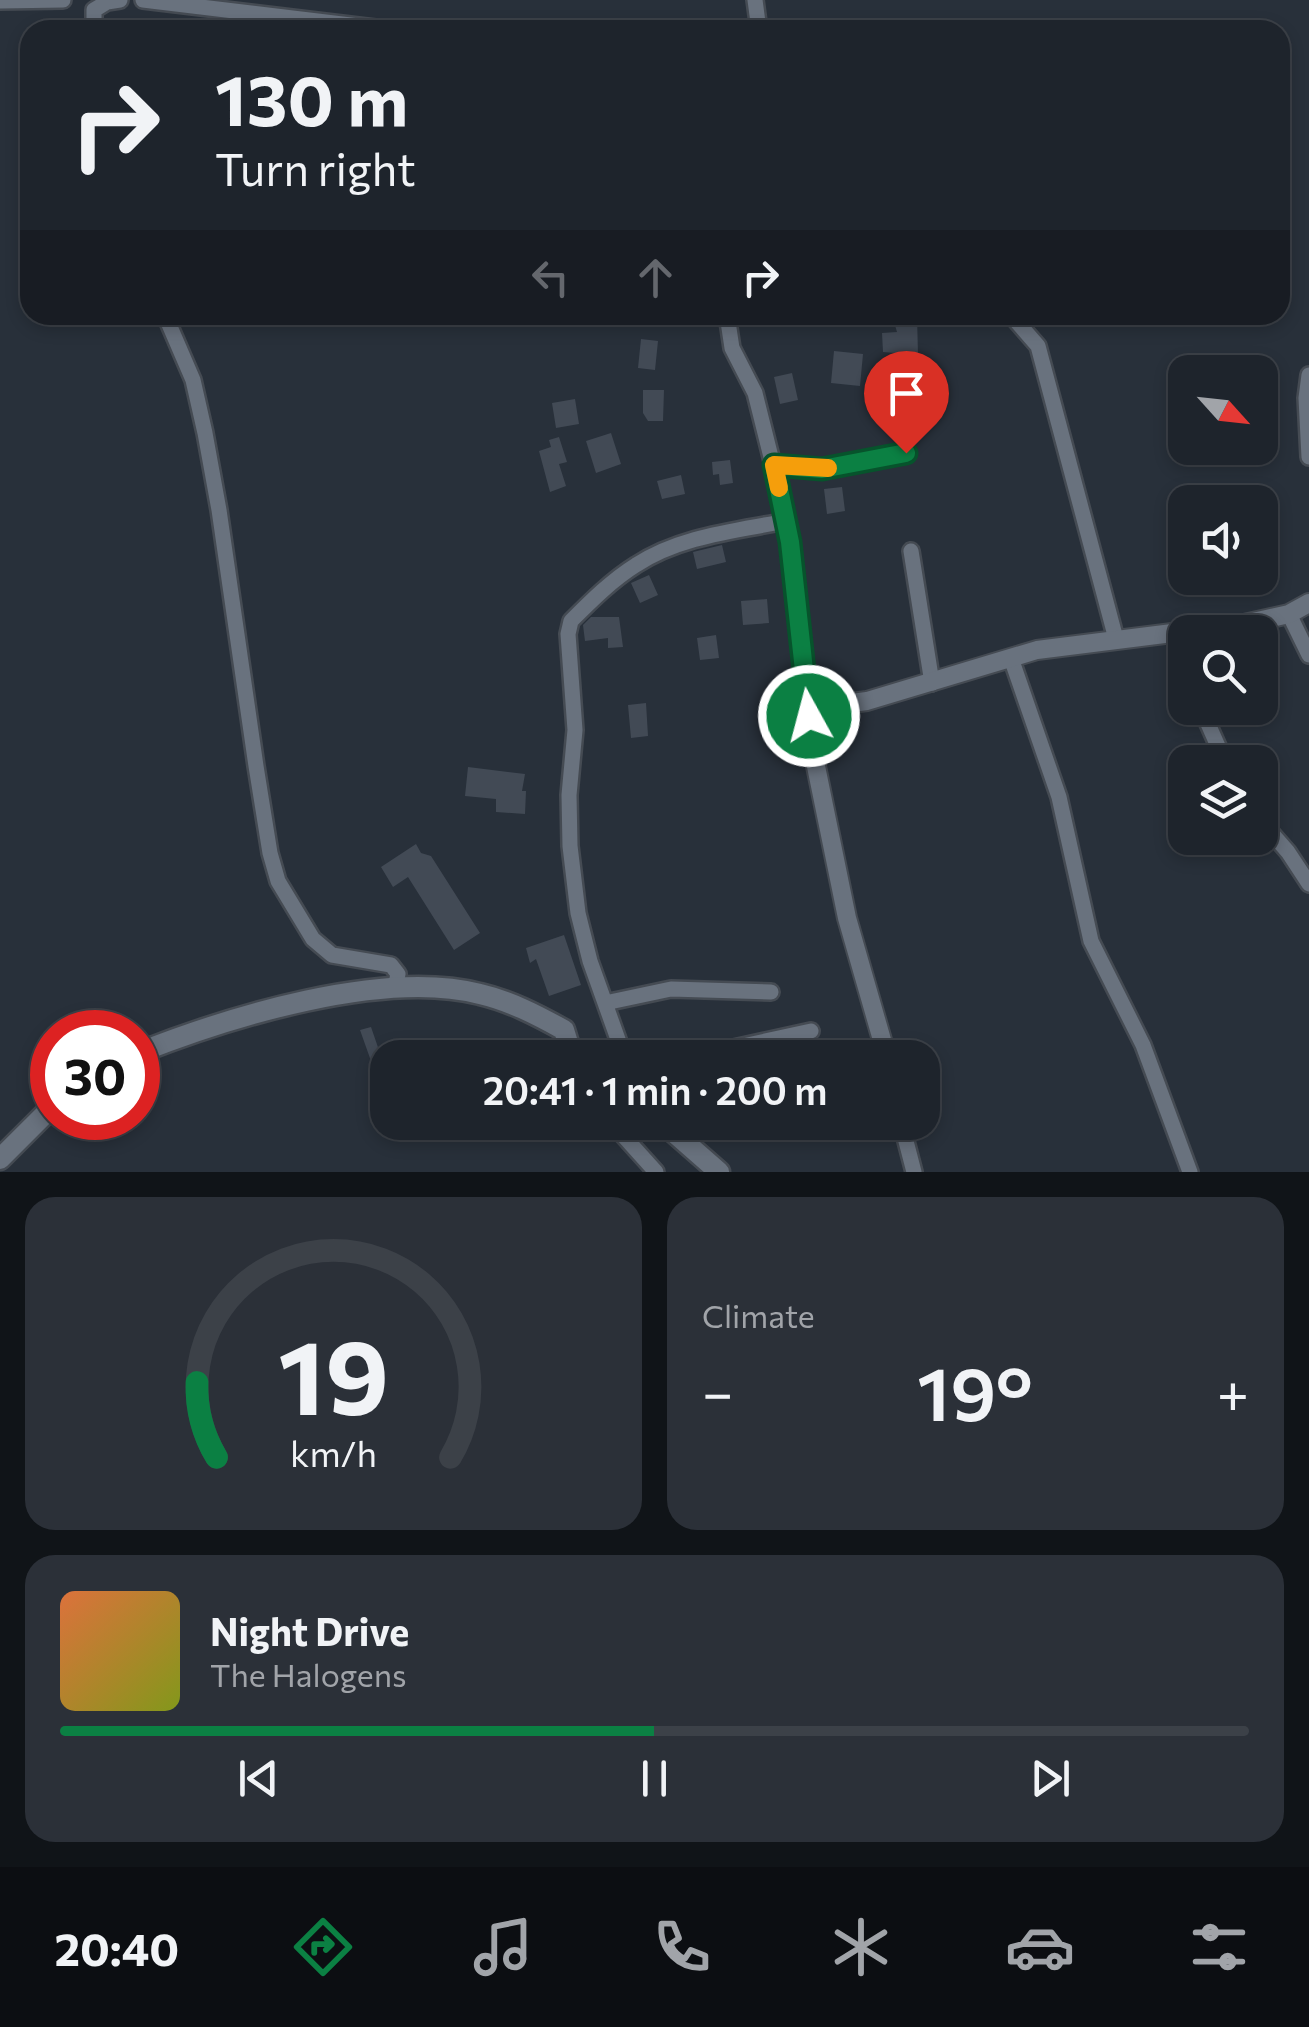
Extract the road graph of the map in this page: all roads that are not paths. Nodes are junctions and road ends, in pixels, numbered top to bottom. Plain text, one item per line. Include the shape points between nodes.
1 (63, 0) edge
2 (120, 0) edge
3 (143, 0) edge
4 (0, 1) edge
5 (92, 5) edge
6 (309, 20) edge
7 (169, 325) edge
8 (729, 325) edge
9 (1020, 325) edge
10 (1309, 375) edge
11 (906, 453) dead end
12 (1309, 457) edge
13 (774, 465) junction
14 (786, 520) junction
15 (911, 551) dead end
16 (1309, 603) edge
17 (1288, 614) junction
18 (1278, 616) edge
19 (1116, 639) junction
20 (1168, 641) edge
21 (1309, 655) edge
22 (1012, 658) junction
23 (932, 683) junction
24 (809, 716) junction
25 (1278, 841) edge
26 (1309, 884) edge
27 (396, 988) junction
28 (771, 992) dead end
29 (605, 1002) junction
30 (811, 1032) dead end
31 (568, 1040) edge
32 (619, 1040) edge
33 (773, 1040) edge
34 (882, 1040) edge
35 (160, 1044) edge
36 (30, 1130) edge
37 (627, 1140) edge
38 (683, 1140) edge
39 (906, 1140) edge
40 (0, 1159) edge
41 (656, 1172) edge
42 (719, 1172) edge
43 (914, 1172) edge
44 (1190, 1172) edge

1 - 4 street
2 - 5 street
3 - 6 street
7 - 27 street via 193,380 220,510 278,881 313,940 332,954 390,964 398,974
8 - 13 street
9 - 19 street via 1038,346
10 - 12 street
11 - 13 street via 822,469
13 - 14 street
14 - 24 street
14 - 29 street via 667,550 638,564 571,621 576,730 570,846 578,913
15 - 23 street
16 - 17 street
17 - 18 street
17 - 21 street
19 - 20 street
19 - 22 street
22 - 23 street
22 - 44 street via 1059,798 1091,941 1142,1046
23 - 24 street via 816,708
24 - 34 street via 847,918
25 - 26 street
27 - 31 main road via 508,1002 564,1030
27 - 35 main road via 244,1018
28 - 29 street via 671,989
29 - 32 street
30 - 33 street
36 - 40 main road
37 - 41 street
38 - 42 main road
39 - 43 street

